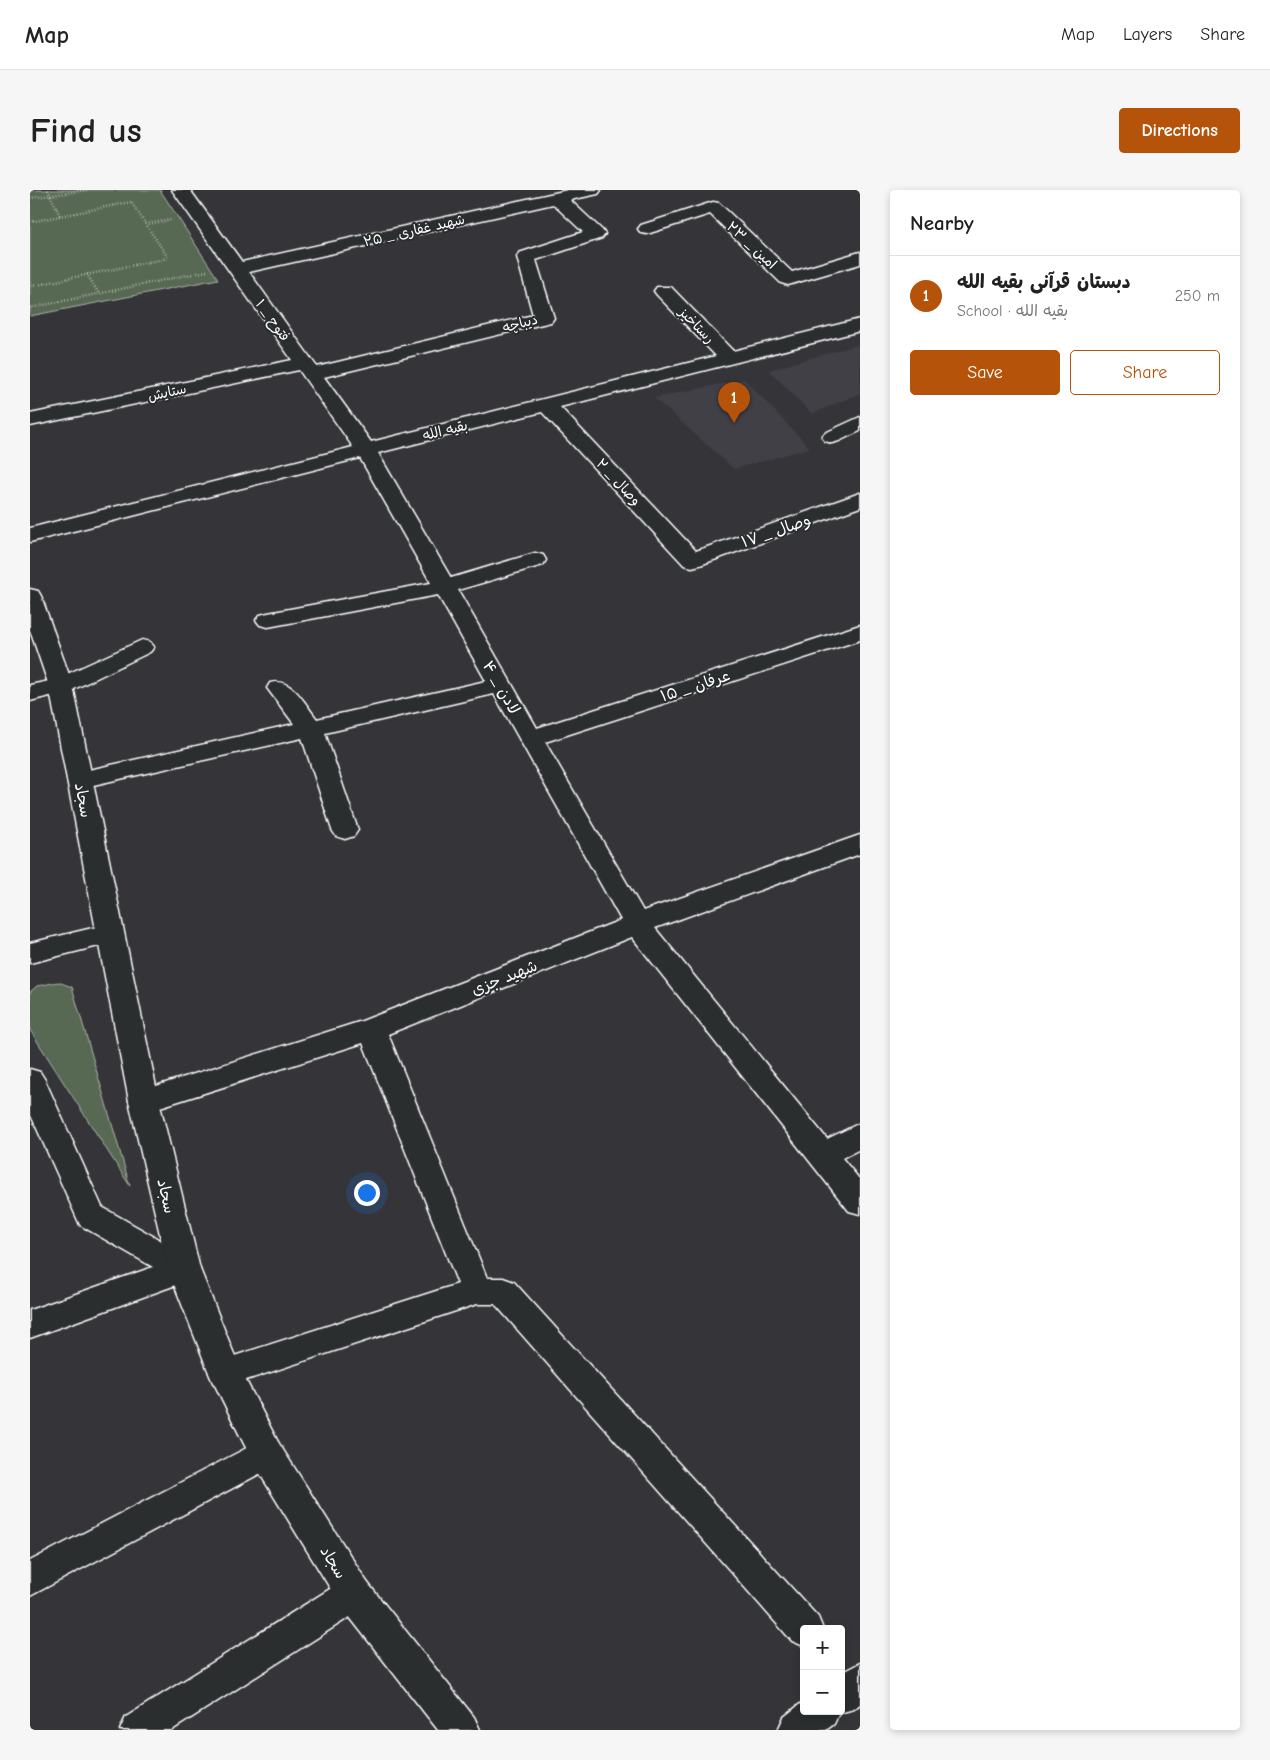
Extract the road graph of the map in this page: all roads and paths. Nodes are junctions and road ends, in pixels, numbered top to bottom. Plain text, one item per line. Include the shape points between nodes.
1 (48, 190) edge
2 (87, 190) edge
3 (181, 190) edge
4 (503, 190) edge
5 (592, 190) edge
6 (50, 195) junction
7 (30, 198) edge
8 (557, 198) junction
9 (518, 206) junction
10 (60, 216) junction
11 (177, 219) dead end
12 (30, 222) edge
13 (146, 224) junction
14 (646, 229) dead end
15 (860, 258) edge
16 (213, 269) dead end
17 (237, 269) junction
18 (87, 274) junction
19 (30, 281) edge
20 (664, 291) dead end
21 (99, 294) junction
22 (30, 308) edge
23 (860, 325) edge
24 (729, 358) junction
25 (308, 368) junction
26 (546, 404) junction
27 (30, 420) edge
28 (860, 423) edge
29 (832, 437) dead end
30 (366, 450) junction
31 (860, 500) edge
32 (30, 535) edge
33 (535, 560) dead end
34 (692, 560) joint
35 (445, 587) junction
36 (30, 596) edge
37 (268, 620) dead end
38 (860, 632) edge
39 (142, 647) dead end
40 (501, 685) junction
41 (61, 686) junction
42 (279, 688) dead end
43 (30, 693) edge
44 (311, 728) junction
45 (531, 738) junction
46 (80, 780) junction
47 (344, 830) dead end
48 (860, 844) edge
49 (637, 924) junction
50 (110, 934) junction
51 (30, 953) edge
52 (372, 1029) junction
53 (30, 1080) edge
54 (144, 1101) junction
55 (38, 1117) edge
56 (860, 1136) edge
57 (822, 1154) junction
58 (860, 1202) edge
59 (184, 1269) junction
60 (477, 1291) junction
61 (30, 1324) edge
62 (225, 1373) junction
63 (266, 1453) junction
64 (30, 1579) edge
65 (354, 1594) junction
66 (801, 1625) edge
67 (816, 1715) edge
68 (139, 1730) edge
69 (461, 1730) edge
70 (797, 1730) edge

1 - 6 path
2 - 6 path
3 - 17 street, فتوح _ ۱
4 - 9 street
5 - 8 street, شهید غفاری _ ۲۵
6 - 7 path
6 - 10 path
8 - 9 street, شهید غفاری _ ۲۵
8 - 25 street, دیباچه via 596,234 526,256 544,318
9 - 17 street, شهید غفاری _ ۲۵
10 - 12 path
10 - 13 path via 131,202
11 - 13 path
13 - 18 path via 168,258
14 - 15 street, امین _ ۲۳ via 713,208 788,279
16 - 21 path
17 - 25 street, فتوح _ ۱
18 - 19 path via 32,286
18 - 21 path
20 - 24 street, رستاخیز
21 - 22 path
23 - 24 street, بقیه الله
24 - 26 street, بقیه الله
25 - 27 street, ستایش
25 - 30 street, فتوح _ ۱
26 - 30 street, بقیه الله
26 - 34 street, وصال _ ۲
28 - 29 street
30 - 32 street, بقیه الله
30 - 35 street, لادن _ ۴
31 - 34 street, وصال _ ۱۷
33 - 35 street
35 - 37 street
35 - 40 street, لادن _ ۴
36 - 41 street, سجاد
38 - 45 street, عرفان _ ۱۵
39 - 41 street
40 - 44 street
40 - 45 street, لادن _ ۴
41 - 43 street
41 - 46 street, سجاد
42 - 44 street
44 - 46 street
44 - 47 street
45 - 49 street, لادن _ ۴
46 - 50 street, سجاد
48 - 49 street, شهید جزی
49 - 52 street, شهید جزی
49 - 57 street, لادن _ ۴
50 - 51 street
50 - 54 street, سجاد
52 - 54 street, شهید جزی
52 - 60 street
53 - 55 street
54 - 59 street, سجاد
55 - 59 street via 91,1216
56 - 57 street
57 - 58 street, لادن _ ۴
59 - 61 street
59 - 62 street, سجاد
60 - 62 street
60 - 66 street via 504,1291
62 - 63 street, سجاد
63 - 64 street
63 - 65 street, سجاد
65 - 68 street
65 - 69 street, سجاد
67 - 70 street

